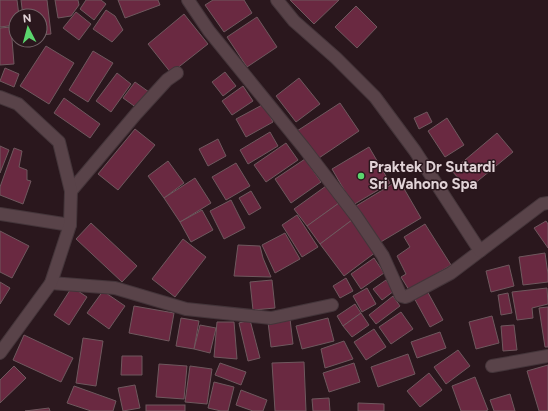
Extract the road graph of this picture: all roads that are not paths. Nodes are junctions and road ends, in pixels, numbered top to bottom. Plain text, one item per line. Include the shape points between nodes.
1 (188, 0) edge
2 (277, 0) edge
3 (177, 73) dead end
4 (0, 97) edge
5 (71, 191) junction
6 (548, 203) edge
7 (0, 214) edge
8 (70, 225) junction
9 (480, 251) junction
10 (51, 282) junction
11 (332, 305) dead end
12 (0, 354) edge
13 (548, 356) edge
14 (492, 366) dead end

1 - 9 street via 209,31 356,216 383,256 401,296 408,296 451,273
2 - 9 street via 294,21 375,97 416,151
3 - 5 street via 167,80 136,114
4 - 5 street via 18,104 59,142
5 - 8 street
6 - 9 street via 542,204
7 - 8 street
8 - 10 street
10 - 11 street via 115,288 186,309 271,318
10 - 12 street
13 - 14 street

